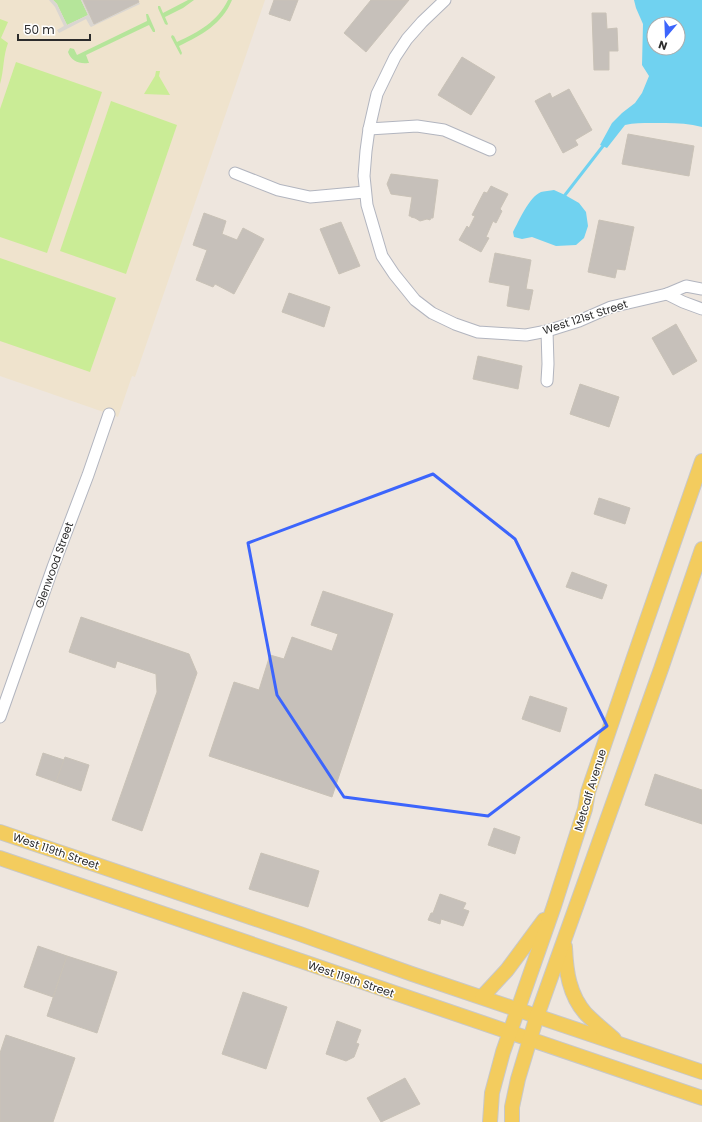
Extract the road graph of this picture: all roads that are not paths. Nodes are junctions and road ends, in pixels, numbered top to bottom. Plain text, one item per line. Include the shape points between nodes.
1 (445, 0) edge
2 (369, 129) junction
3 (490, 150) dead end
4 (235, 173) dead end
5 (366, 192) junction
6 (702, 289) edge
7 (667, 294) junction
8 (702, 309) edge
9 (547, 331) junction
10 (547, 381) dead end
11 (109, 414) dead end
12 (702, 461) edge
13 (702, 550) edge
14 (0, 717) edge
15 (0, 832) edge
16 (0, 858) edge
17 (554, 906) junction
18 (565, 940) junction
19 (482, 997) junction
20 (518, 1009) junction
21 (537, 1016) junction
22 (509, 1033) junction
23 (530, 1040) junction
24 (619, 1044) junction
25 (702, 1072) edge
26 (702, 1098) edge
27 (490, 1122) edge
28 (512, 1122) edge

1 - 2 street, West 121st Street via 417,27 394,57 377,94
2 - 3 street via 417,126 444,130
2 - 5 street, West 121st Street via 364,176
4 - 5 street via 278,190 310,197
5 - 9 street, West 121st Street via 367,206 382,256 415,300 432,313 478,332 526,335
6 - 7 street, West 121st Street via 686,286
7 - 8 street
7 - 9 street, West 121st Street via 612,307
9 - 10 street
11 - 14 street, Glenwood Street
12 - 17 main road, Metcalf Avenue via 591,785
13 - 18 main road
15 - 19 main road, West 119th Street
16 - 22 main road, West 119th Street
17 - 19 main road via 507,970
17 - 20 main road, Metcalf Avenue
18 - 21 main road
18 - 24 main road via 566,968 576,998 585,1012
19 - 20 main road, West 119th Street
20 - 21 main road, West 119th Street
20 - 22 main road, Metcalf Avenue
21 - 23 main road
21 - 24 main road, West 119th Street
22 - 23 main road, West 119th Street
22 - 27 main road, Metcalf Avenue via 492,1094
23 - 26 main road, West 119th Street
23 - 28 main road via 516,1086
24 - 25 main road, West 119th Street

